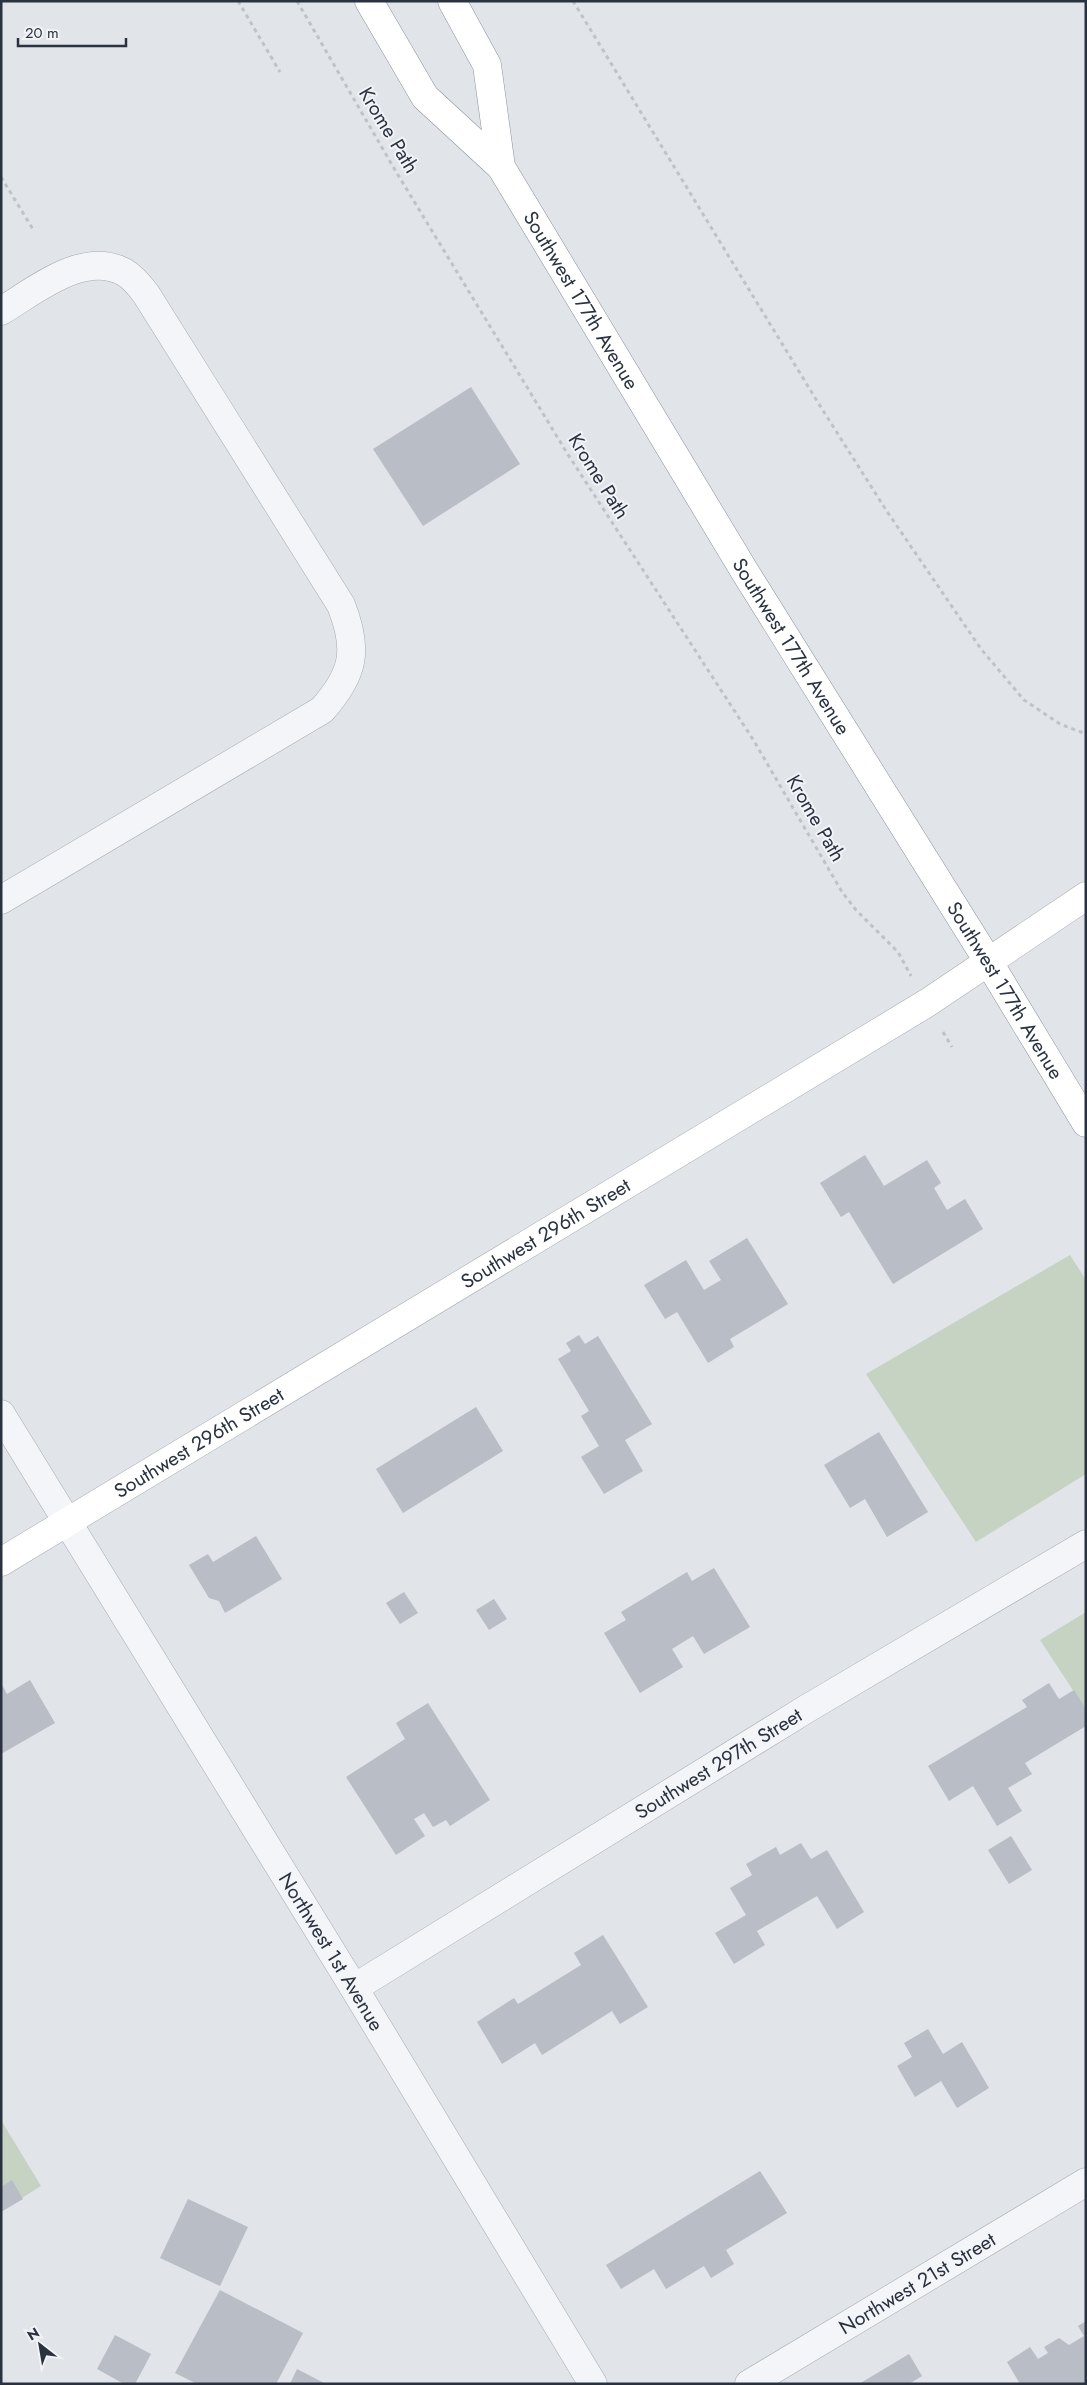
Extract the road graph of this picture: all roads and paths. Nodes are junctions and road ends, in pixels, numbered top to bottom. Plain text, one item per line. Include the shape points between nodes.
1 (238, 1) edge
2 (297, 1) edge
3 (370, 1) edge
4 (452, 1) edge
5 (573, 1) edge
6 (280, 72) dead end
7 (501, 167) junction
8 (1, 177) edge
9 (34, 231) dead end
10 (1, 311) edge
11 (1086, 734) edge
12 (1086, 896) edge
13 (1, 900) edge
14 (898, 952) dead end
15 (988, 961) junction
16 (1086, 1123) edge
17 (1, 1414) edge
18 (68, 1522) junction
19 (1086, 1544) edge
20 (1, 1562) edge
21 (354, 1988) junction
22 (1086, 2182) edge
23 (593, 2384) edge
24 (749, 2384) edge

1 - 6 path
2 - 14 path, Krome Path via 395,170 582,478 754,741 842,892
3 - 7 main road, Southwest 177th Avenue via 425,96
4 - 7 main road, Southwest 177th Avenue via 487,65
5 - 11 path via 822,410 980,649 1024,700 1060,724
7 - 15 main road, Southwest 177th Avenue via 745,572
8 - 9 path
10 - 13 street via 49,282 81,268 98,265 113,268 126,273 137,283 341,605 353,650 340,686 322,710
12 - 15 main road, Southwest 296th Street
15 - 16 main road, Southwest 177th Avenue
15 - 18 main road, Southwest 296th Street via 918,1008
17 - 18 street, Northwest 1st Avenue
18 - 20 main road, Southwest 296th Street
18 - 21 street, Northwest 1st Avenue
19 - 21 street, Southwest 297th Street via 808,1708
21 - 23 street, Northwest 1st Avenue
22 - 24 street, Northwest 21st Street

